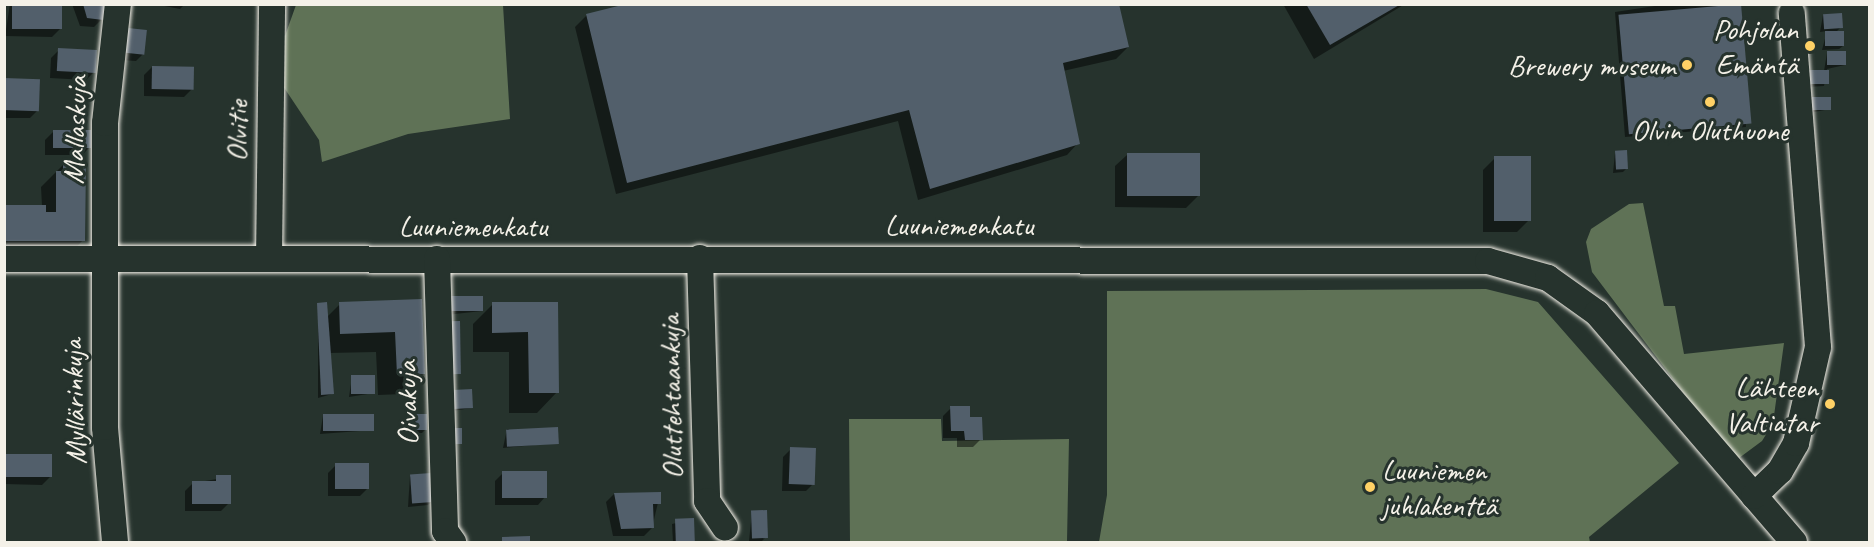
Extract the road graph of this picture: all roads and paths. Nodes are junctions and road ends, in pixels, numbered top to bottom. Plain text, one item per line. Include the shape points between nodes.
1 (117, 4) edge
2 (272, 4) edge
3 (1792, 13) dead end
4 (269, 258) junction
5 (700, 258) junction
6 (4, 259) edge
7 (105, 259) junction
8 (436, 259) junction
9 (1754, 496) junction
10 (725, 528) dead end
11 (115, 543) edge
12 (453, 543) edge
13 (1794, 543) edge

1 - 7 street, Mallaskuja via 105,123
2 - 4 street, Olvitie
3 - 9 street via 1818,347 1796,443 1780,471
4 - 7 street, Luuniemenkatu
4 - 8 street, Luuniemenkatu
5 - 8 street, Luuniemenkatu
5 - 9 street, Luuniemenkatu via 1463,258 1510,265 1548,278 1597,313
5 - 10 street, Oluttehtaankuja via 707,501
6 - 7 street, Luuniemenkatu
7 - 11 street, Myllärinkuja via 105,427
8 - 12 street, Oivakuja via 445,531
9 - 13 street, Luuniemenkatu

